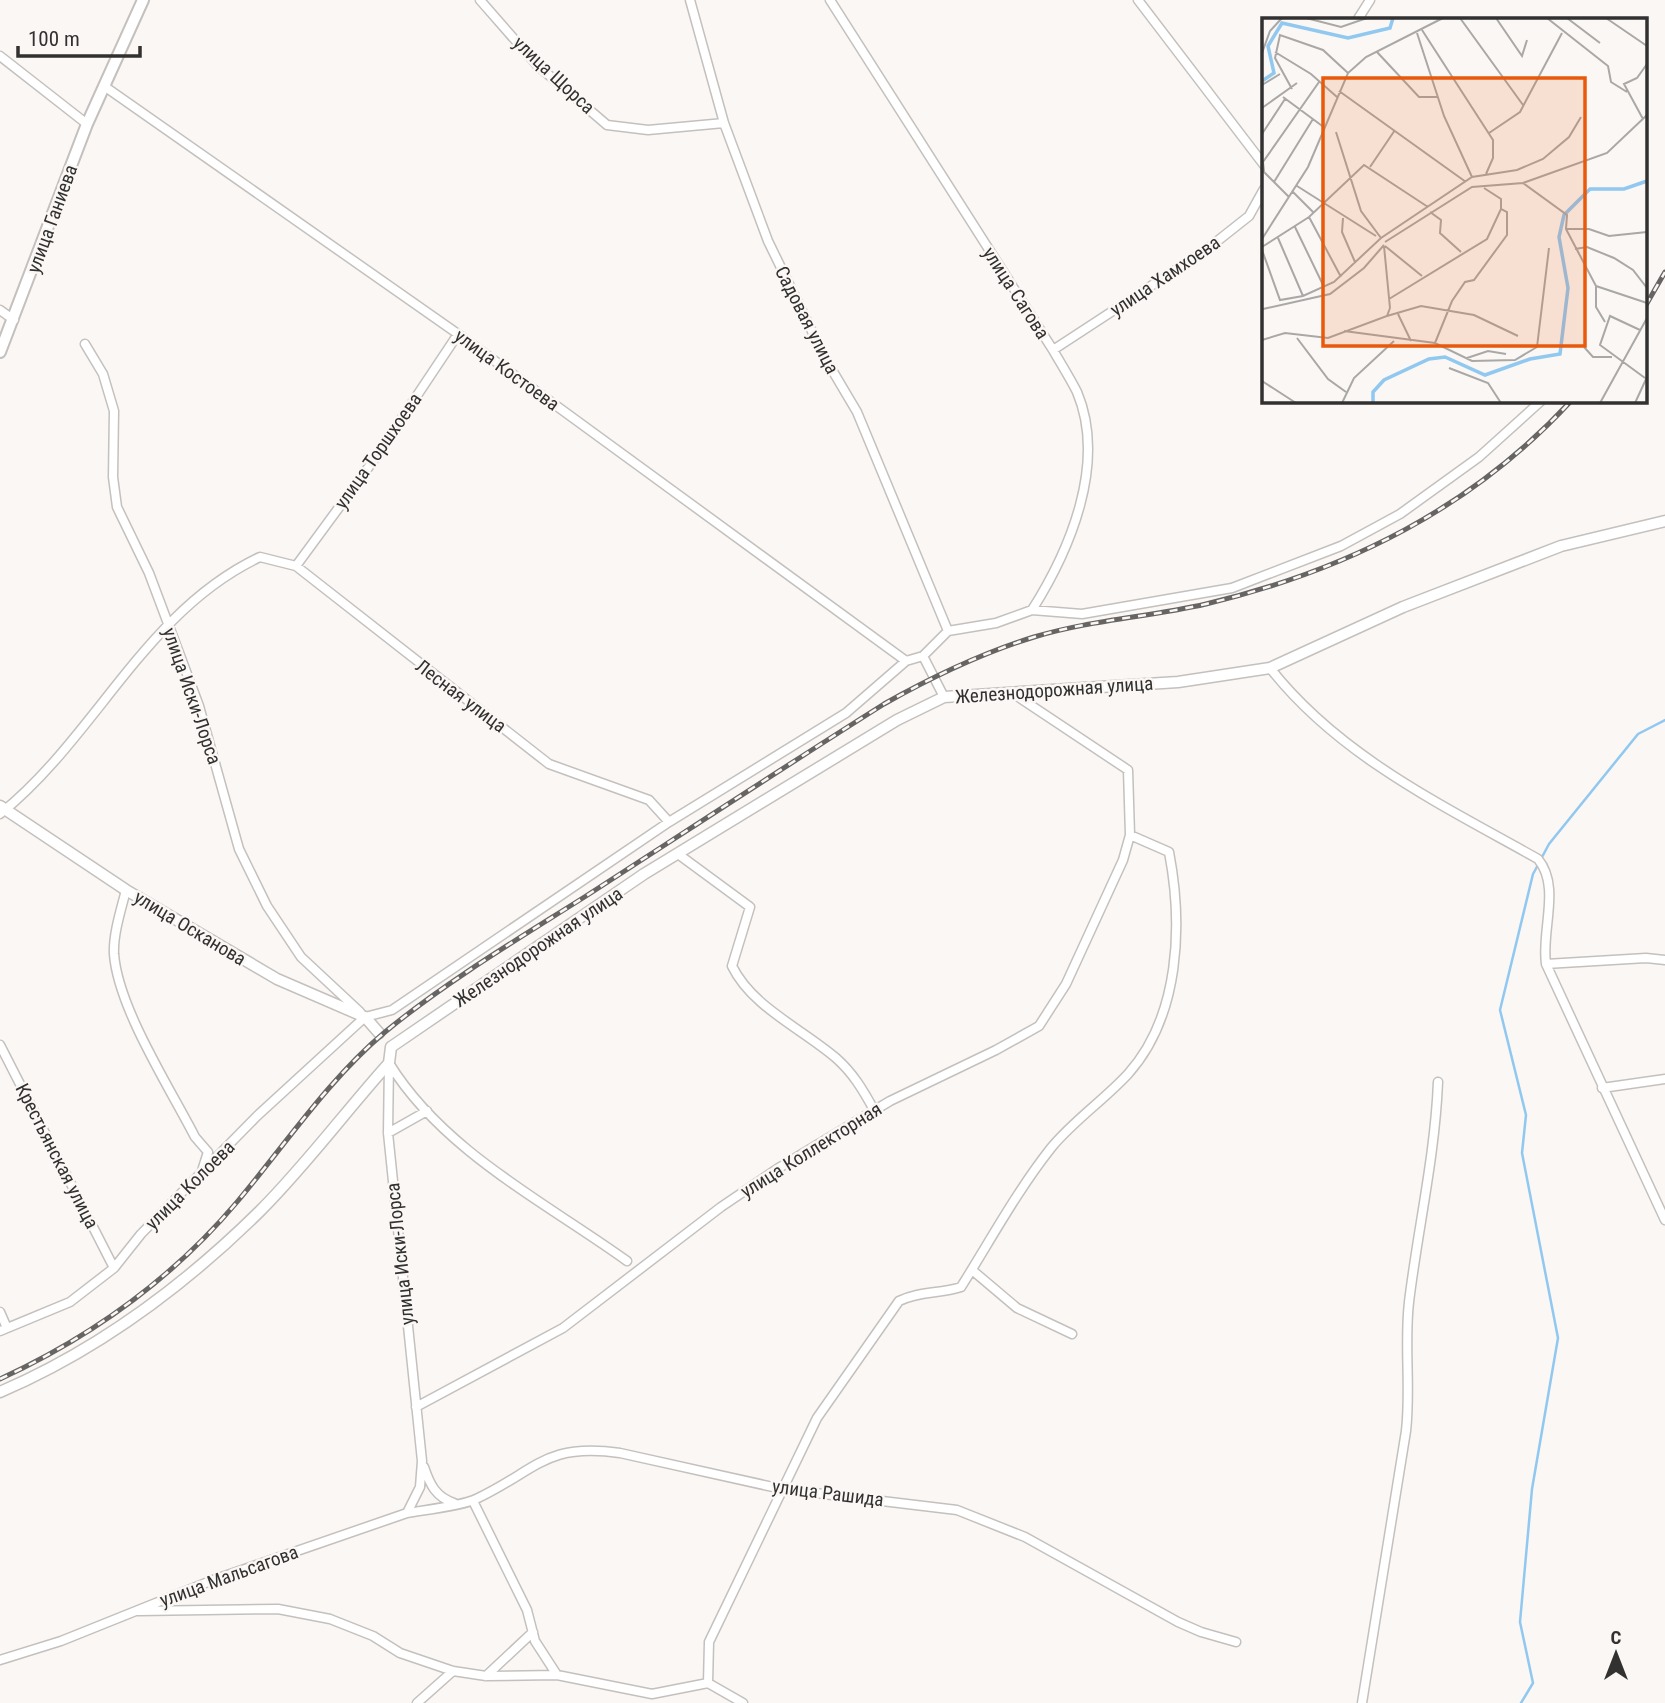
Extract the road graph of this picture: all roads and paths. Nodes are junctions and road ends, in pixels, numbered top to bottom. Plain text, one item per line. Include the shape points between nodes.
1 (142, 0) edge
2 (480, 0) edge
3 (690, 0) edge
4 (830, 0) edge
5 (1138, 0) edge
6 (1370, 0) edge
7 (1359, 18) edge
8 (0, 56) edge
9 (104, 86) junction
10 (724, 123) junction
11 (87, 124) junction
12 (1262, 162) edge
13 (1262, 193) edge
14 (0, 310) edge
15 (14, 320) junction
16 (458, 334) junction
17 (85, 344) dead end
18 (1053, 350) junction
19 (0, 352) edge
20 (1540, 402) edge
21 (1665, 521) edge
22 (260, 557) joint
23 (296, 566) junction
24 (1032, 610) junction
25 (167, 622) junction
26 (948, 631) junction
27 (923, 656) junction
28 (906, 661) junction
29 (1270, 668) junction
30 (1014, 694) junction
31 (944, 697) junction
32 (2, 810) edge
33 (670, 822) junction
34 (1129, 835) junction
35 (678, 854) junction
36 (126, 890) junction
37 (1665, 960) edge
38 (1546, 964) junction
39 (365, 1017) junction
40 (0, 1045) edge
41 (391, 1047) junction
42 (389, 1063) junction
43 (1665, 1079) edge
44 (1438, 1082) dead end
45 (370, 1084) junction
46 (1602, 1088) junction
47 (386, 1090) junction
48 (874, 1110) junction
49 (427, 1111) junction
50 (388, 1133) junction
51 (201, 1176) junction
52 (1665, 1220) edge
53 (627, 1261) dead end
54 (114, 1268) junction
55 (972, 1270) junction
56 (0, 1312) edge
57 (4, 1329) edge
58 (1072, 1334) dead end
59 (0, 1392) edge
60 (416, 1407) junction
61 (422, 1461) junction
62 (782, 1489) junction
63 (473, 1501) junction
64 (454, 1503) junction
65 (407, 1513) junction
66 (131, 1611) junction
67 (533, 1632) junction
68 (1236, 1642) dead end
69 (0, 1660) edge
70 (453, 1671) junction
71 (557, 1675) junction
72 (485, 1676) junction
73 (708, 1683) junction
74 (417, 1703) edge
75 (743, 1703) edge
76 (1362, 1703) edge

1 - 9 main road, улица Ганиева
2 - 10 street, улица Щорса via 536,64 607,125 648,130
3 - 10 street, Садовая улица
4 - 18 street, улица Сагова
5 - 12 street
6 - 7 street
8 - 11 street
9 - 11 main road, улица Ганиева
9 - 16 street, улица Костоева
10 - 26 street, Садовая улица via 768,242 857,412
11 - 15 main road, улица Ганиева
13 - 18 street, улица Хамхоева via 1249,216 1206,250
14 - 15 street
15 - 19 main road, улица Ганиева
16 - 23 street, улица Торшхоева
16 - 28 street, улица Костоева
17 - 25 street, улица Иски-Лорса via 103,374 114,411 117,506
18 - 24 street, улица Сагова via 1077,394 1088,447 1079,509 1056,573
20 - 24 street via 1479,457 1400,514 1341,546 1232,588 1082,614
21 - 29 street, Железнодорожная улица via 1561,546 1403,607
22 - 23 street, Лесная улица
22 - 25 street, улица Осканова via 188,603
23 - 33 street, Лесная улица via 548,764 649,800
24 - 26 street via 996,623
25 - 32 street, улица Осканова via 93,715
25 - 39 street, улица Иски-Лорса via 199,706 239,849 267,906 300,957
26 - 27 street
27 - 28 street
27 - 31 street
28 - 33 street via 846,713
29 - 30 street, Железнодорожная улица via 1178,682
29 - 38 street via 1293,697 1356,752 1538,859 1549,871 1543,945
30 - 31 street, Железнодорожная улица
30 - 34 street, улица Коллекторная via 1128,771
31 - 35 street, Железнодорожная улица via 897,720
32 - 36 street, улица Осканова
33 - 39 street via 392,1010
34 - 48 street, улица Коллекторная via 1123,860 1066,984 1039,1026
34 - 55 street via 1169,852 1172,869 1174,967 1158,1028 1128,1074 1052,1147
35 - 41 street, Железнодорожная улица
35 - 48 street via 750,907 732,966 743,987 837,1059 858,1080
36 - 39 street, улица Осканова via 277,979
36 - 51 street via 114,953 119,980 133,1017 195,1137 208,1152
37 - 38 street
38 - 46 street
39 - 41 street, улица Осканова
39 - 51 street, улица Колоева via 257,1116
40 - 54 street, Крестьянская улица
41 - 42 street, улица Иски-Лорса
42 - 45 street
42 - 47 street, улица Иски-Лорса
42 - 49 street
43 - 46 street
44 - 76 street via 1436,1129 1407,1327 1406,1431
45 - 47 street via 380,1084
45 - 59 street via 260,1211 184,1279 105,1338 45,1373
46 - 52 street
47 - 50 street, улица Иски-Лорса
48 - 60 street, улица Коллекторная via 721,1207 563,1328
49 - 50 street
49 - 53 street via 473,1154
50 - 60 street, улица Иски-Лорса
51 - 54 street, улица Колоева via 141,1234
54 - 57 street, улица Колоева via 70,1301
55 - 58 street via 1017,1308
55 - 62 street via 961,1287 913,1294 899,1301 817,1418
56 - 57 street
60 - 61 street, улица Иски-Лорса
61 - 64 street via 432,1488
61 - 65 street via 420,1487
62 - 63 street, улица Рашида via 620,1453 580,1449 541,1460
62 - 68 street, улица Рашида via 957,1510 1025,1537 1190,1627
62 - 73 street via 709,1642
63 - 64 street, улица Рашида
63 - 67 street via 527,1610
64 - 65 street, улица Рашида
65 - 66 street, улица Мальсагова
66 - 69 street, улица Мальсагова via 61,1641
66 - 70 street via 278,1609 330,1619 400,1653
67 - 71 street
67 - 72 street
70 - 72 street
70 - 74 street
71 - 72 street
71 - 73 street via 652,1694
73 - 75 street

